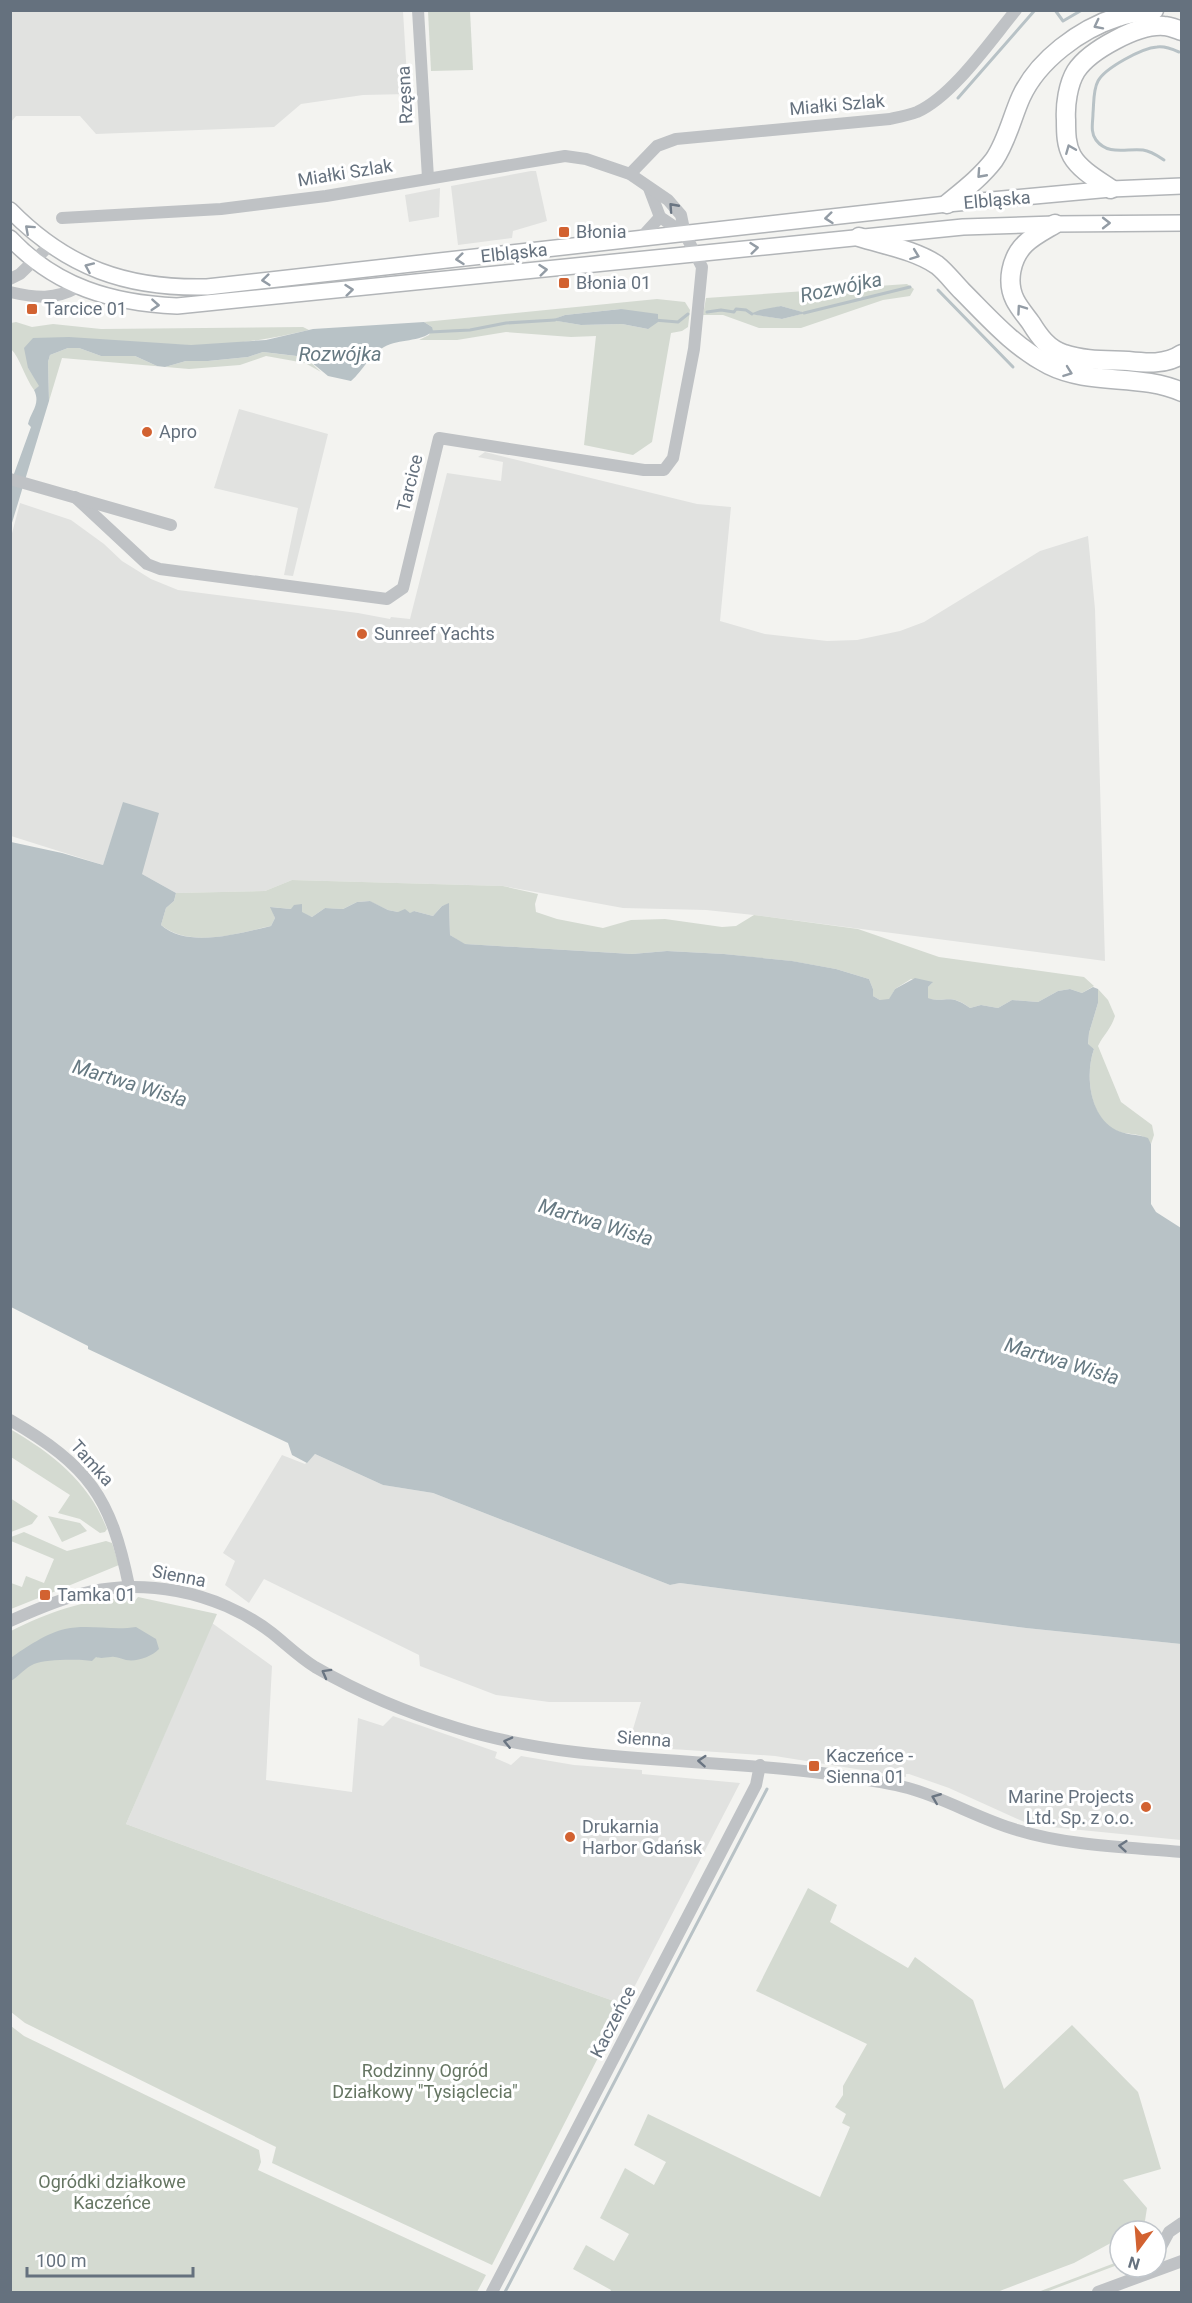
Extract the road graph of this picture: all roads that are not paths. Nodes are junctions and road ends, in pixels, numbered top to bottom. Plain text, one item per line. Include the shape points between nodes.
1 (418, 10) edge
2 (1016, 10) edge
3 (1154, 10) edge
4 (1182, 31) edge
5 (630, 174) junction
6 (428, 178) junction
7 (1182, 186) edge
8 (649, 188) junction
9 (1111, 189) junction
10 (947, 204) junction
11 (10, 210) edge
12 (660, 217) junction
13 (62, 218) dead end
14 (1182, 223) edge
15 (1055, 224) junction
16 (685, 234) junction
17 (860, 237) junction
18 (10, 238) edge
19 (640, 239) junction
20 (50, 246) junction
21 (696, 254) junction
22 (35, 260) junction
23 (10, 279) edge
24 (78, 287) junction
25 (10, 292) edge
26 (1182, 354) edge
27 (1182, 392) edge
28 (10, 479) edge
29 (75, 497) junction
30 (171, 525) dead end
31 (10, 1420) edge
32 (129, 1586) junction
33 (10, 1621) edge
34 (760, 1765) junction
35 (1182, 1852) edge
36 (1181, 2225) edge
37 (1168, 2234) edge
38 (1128, 2279) edge
39 (492, 2292) edge
40 (1098, 2292) edge

1 - 6 street, Rzęsna
2 - 5 street, Miałki Szlak via 951,87 917,112 890,119 675,138 657,146
3 -> 10 highway via 1101,23 1047,61 1031,78 994,159
9 -> 4 highway via 1083,168 1072,156 1066,140 1069,90 1075,72 1090,55 1143,29 1164,26
5 - 6 street, Miałki Szlak via 565,156
5 - 8 street, Miałki Szlak
6 - 13 street, Miałki Szlak via 221,209
7 - 9 main road, Elbląska
8 - 12 street
16 -> 8 street, Miałki Szlak via 681,215 668,200
9 - 10 main road, Elbląska
10 -> 16 main road, Elbląska
20 -> 11 main road, Elbląska
12 - 16 street, Miałki Szlak
12 - 19 street
15 -> 14 main road, Elbląska
15 - 17 main road, Elbląska via 963,227
26 -> 15 highway via 1151,363 1080,358 1062,354 1040,337 1015,300 1011,270 1015,256 1025,244
16 - 19 main road, Elbląska
16 - 21 street, Miałki Szlak
21 -> 17 main road, Elbląska
17 -> 27 highway via 937,265 1007,336 1050,365 1074,375 1148,382
18 - 22 main road, Elbląska
19 -> 20 main road, Elbląska via 178,288 111,276
20 - 22 street
24 -> 21 main road, Elbląska via 130,303 177,306
21 - 29 street, Tarcice via 703,270 694,350 673,458 664,470 440,438 403,588 387,599 160,569 147,564
22 - 23 street
22 - 24 main road, Elbląska
24 - 25 street via 50,297
28 - 29 street, Tarcice
29 - 30 street, Tarcice
31 - 32 street, Tamka via 41,1437 94,1486 117,1535
32 - 33 street, Sienna via 82,1592
34 -> 32 street, Sienna via 550,1750 507,1742 423,1717 351,1686 294,1653 245,1615 223,1605 177,1591
35 -> 34 street, Sienna via 1038,1836 908,1788
34 - 39 street, Kaczeńce via 756,1785
36 - 37 street
38 - 40 street

